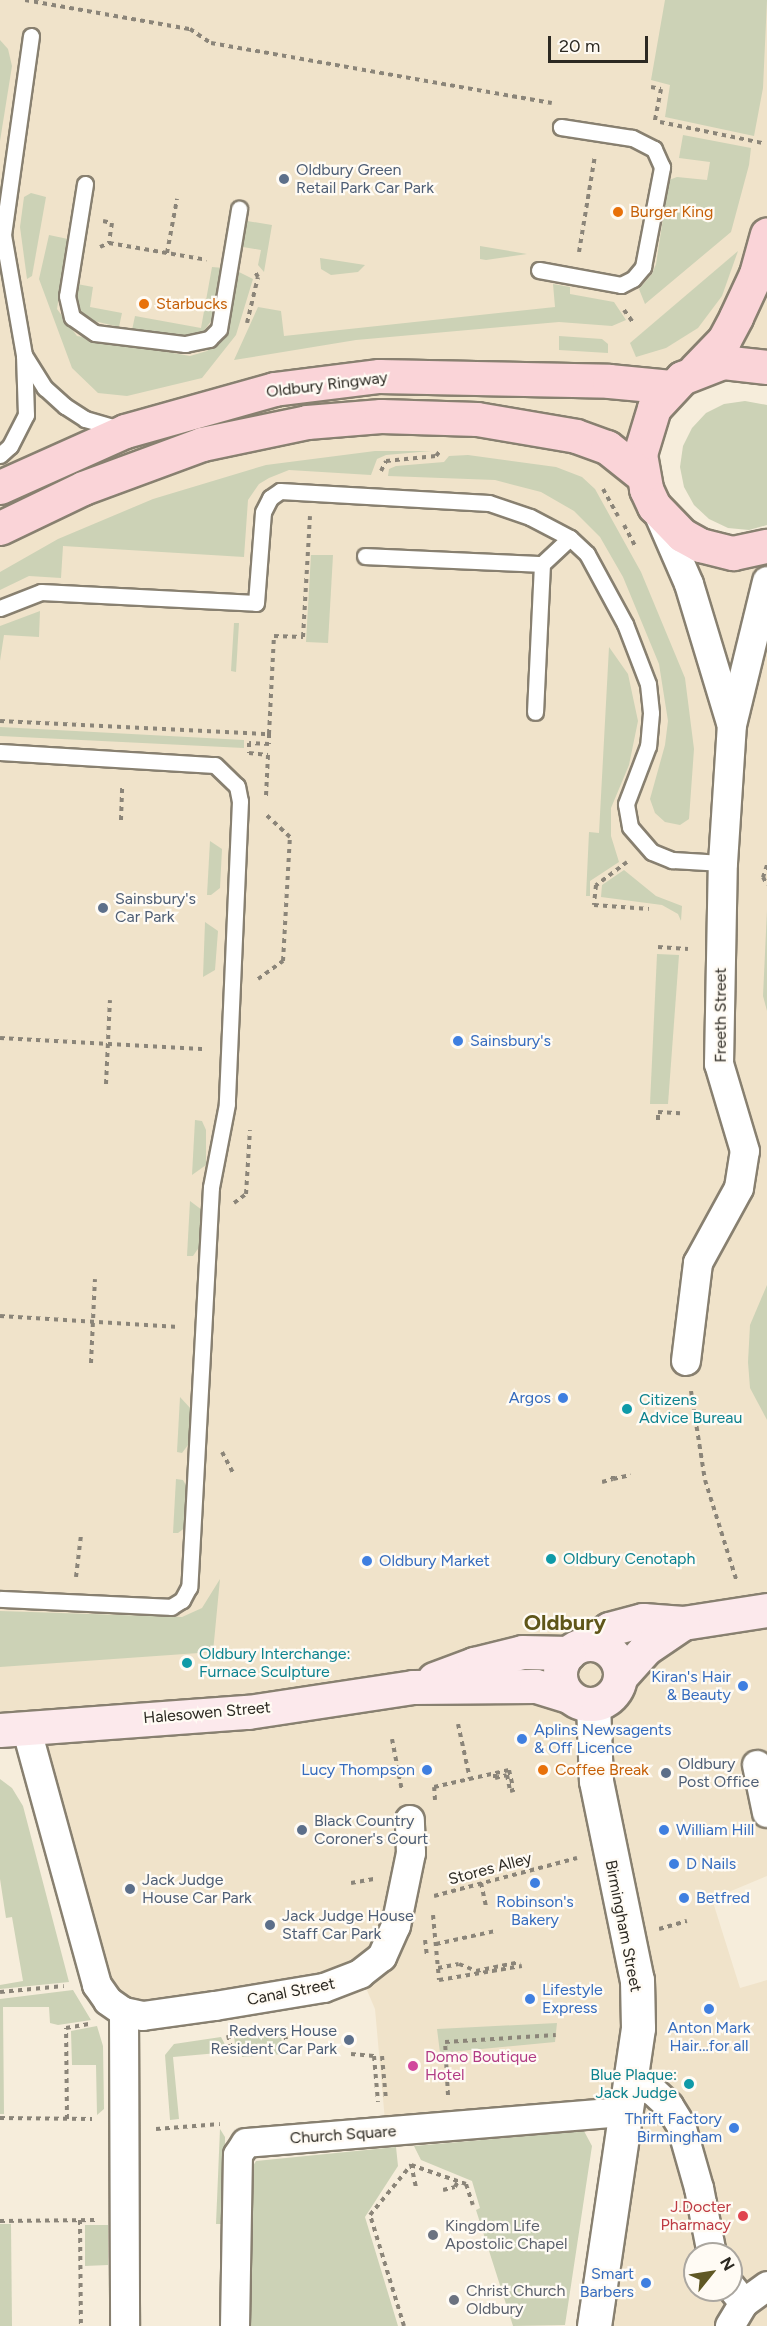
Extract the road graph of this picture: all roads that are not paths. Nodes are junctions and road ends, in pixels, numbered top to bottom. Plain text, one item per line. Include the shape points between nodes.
1 (31, 36) dead end
2 (561, 127) dead end
3 (86, 183) dead end
4 (239, 209) dead end
5 (767, 234) edge
6 (539, 270) dead end
7 (24, 355) junction
8 (767, 367) edge
9 (683, 379) junction
10 (125, 431) junction
11 (0, 454) edge
12 (642, 475) junction
13 (0, 487) edge
14 (654, 506) junction
15 (0, 528) edge
16 (570, 538) junction
17 (767, 546) edge
18 (364, 556) dead end
19 (542, 564) junction
20 (767, 581) edge
21 (0, 608) edge
22 (535, 712) dead end
23 (732, 725) junction
24 (0, 752) edge
25 (723, 863) junction
26 (686, 1361) road end
27 (0, 1599) edge
28 (757, 1611) edge
29 (683, 1623) junction
30 (578, 1648) junction
31 (621, 1676) junction
32 (413, 1687) junction
33 (581, 1700) junction
34 (13, 1728) edge
35 (757, 1765) dead end
36 (767, 1813) edge
37 (410, 1820) dead end
38 (124, 2012) junction
39 (628, 2097) junction
40 (710, 2242) edge
41 (767, 2286) edge
42 (735, 2305) edge
43 (125, 2326) edge
44 (235, 2326) edge
45 (594, 2326) edge

1 - 7 lane via 3,235
2 - 6 lane via 632,138 654,149 662,166 643,267 633,279 621,285
3 - 4 lane via 67,296 72,317 95,333 185,344 209,339 219,329
5 - 9 main road via 756,274 724,340
7 - 10 lane via 45,388 65,406 85,419
7 - 11 lane via 26,415 10,446
8 - 9 main road, Oldbury Ringway via 723,362
9 - 10 main road, Oldbury Ringway via 379,376 274,389
9 - 12 main road via 654,408 644,431
10 - 13 main road, Oldbury Ringway
12 - 14 main road
12 - 15 main road via 607,447 576,436 477,419 381,416 307,422 202,444 83,488
14 - 17 main road via 672,528 700,545 733,553
14 - 23 street, Freeth Street via 689,584
16 - 19 lane
16 - 21 lane via 531,517 489,503 287,490 270,498 263,512 256,603 40,592
16 - 25 lane via 587,554 625,624 648,684 648,746 626,804 630,827 649,847 672,860
18 - 19 lane
19 - 22 lane
20 - 23 street, Freeth Street
23 - 25 street, Freeth Street
24 - 27 lane via 215,765 237,786 240,801 227,1104 211,1187 189,1587 182,1600 171,1606
25 - 26 street, Freeth Street via 719,1064 745,1151 739,1188 698,1263
28 - 29 main road
29 - 30 main road via 643,1620 609,1629
29 - 31 main road via 645,1649
30 - 31 main road via 598,1644 614,1654
30 - 32 main road, Halesowen Street via 522,1652
30 - 33 main road via 560,1675
31 - 33 main road via 609,1698
32 - 33 main road, Halesowen Street via 536,1686
32 - 34 main road, Halesowen Street via 248,1712
33 - 39 street, Birmingham Street via 637,1980 638,2028
34 - 38 street via 97,1985 108,2001
35 - 36 street
37 - 38 street, Canal Street via 411,1853 396,1926 382,1957 360,1974 324,1988 204,2008 143,2016
38 - 43 street
39 - 40 street via 653,2091 681,2125
39 - 44 street, Church Square via 246,2143 238,2155
39 - 45 street, Birmingham Street
41 - 42 street

